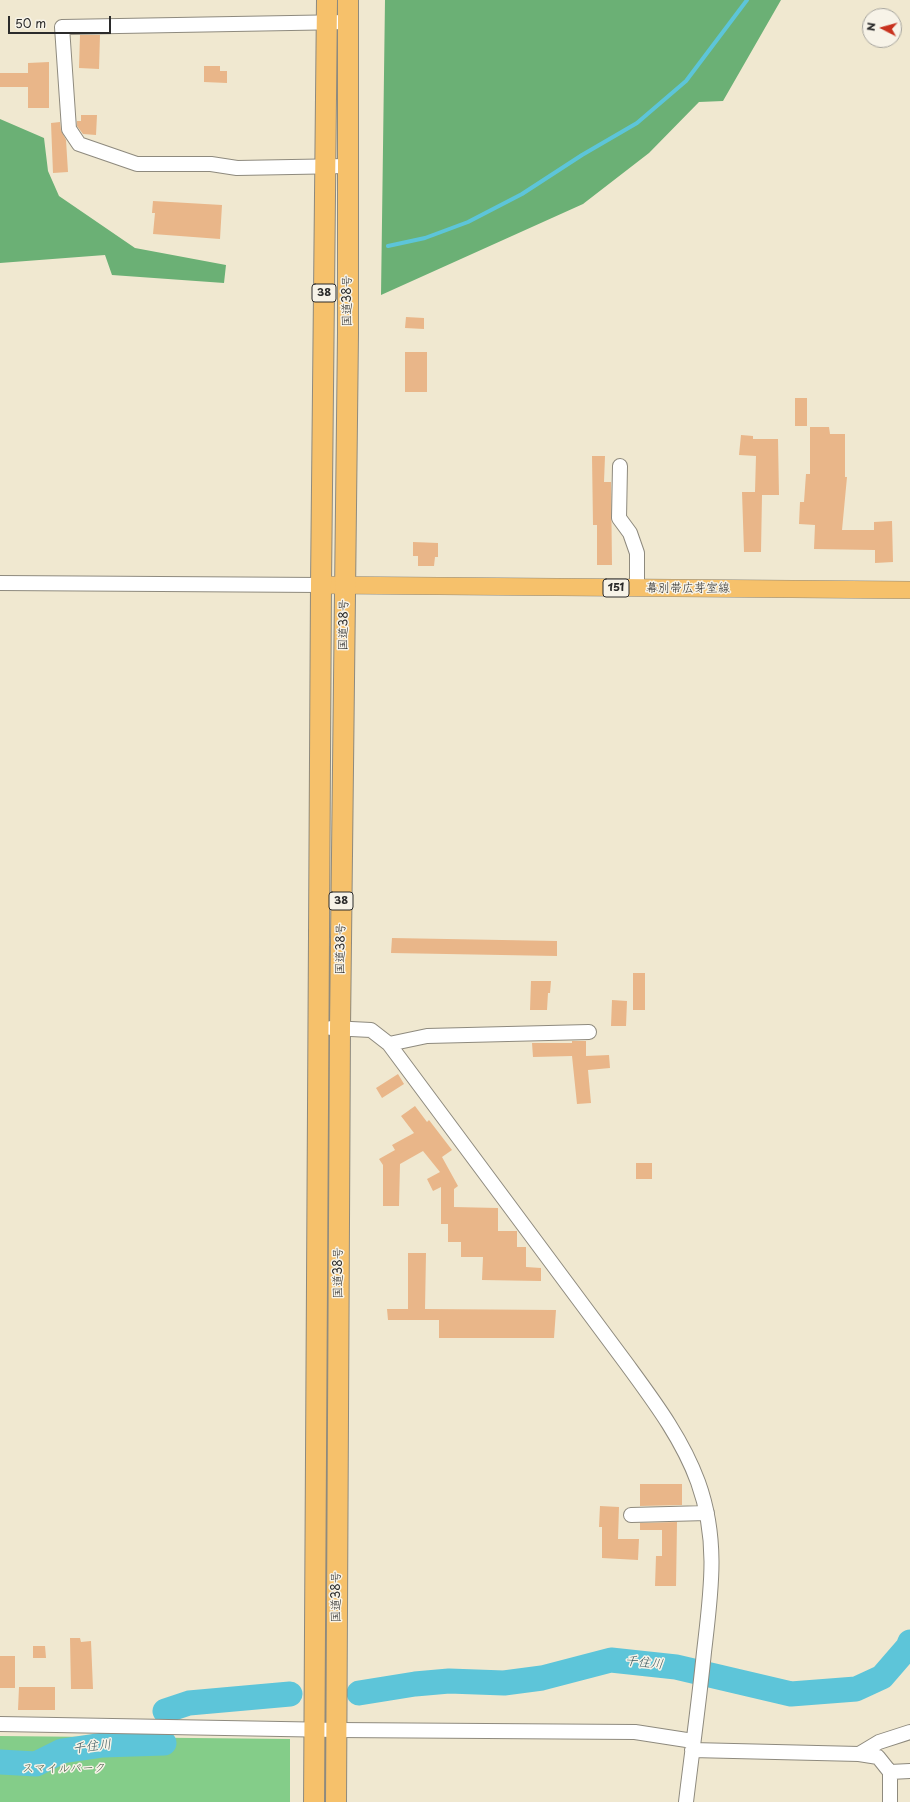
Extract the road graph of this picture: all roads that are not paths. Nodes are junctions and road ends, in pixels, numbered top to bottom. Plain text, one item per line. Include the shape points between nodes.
1 (327, 0) edge
2 (348, 0) edge
3 (348, 22) junction
4 (326, 23) junction
5 (347, 166) junction
6 (325, 167) junction
7 (620, 466) dead end
8 (0, 583) edge
9 (321, 585) junction
10 (344, 586) junction
11 (637, 588) junction
12 (910, 590) edge
13 (318, 1028) junction
14 (340, 1028) junction
15 (589, 1032) dead end
16 (388, 1044) junction
17 (707, 1513) junction
18 (631, 1515) dead end
19 (0, 1724) edge
20 (314, 1729) junction
21 (337, 1730) junction
22 (910, 1732) edge
23 (693, 1746) junction
24 (860, 1754) junction
25 (910, 1771) edge
26 (890, 1772) junction
27 (314, 1802) edge
28 (336, 1802) edge
29 (686, 1802) edge
30 (890, 1802) edge

1 - 4 highway, 国道38号 / 38
2 - 3 highway, 国道38号 / 38
3 - 4 street
3 - 5 highway, 国道38号 / 38
4 - 6 highway, 国道38号 / 38
4 - 6 street via 62,27 69,129 79,144 137,164 211,164 237,168
5 - 6 street
5 - 10 highway, 国道38号 / 38 via 348,334
6 - 9 highway, 国道38号 / 38
7 - 11 street via 619,518 630,533 637,553
8 - 9 street
9 - 10 main road, 幕別帯広芽室線 / 151
9 - 13 highway, 国道38号 / 38
10 - 11 main road, 幕別帯広芽室線 / 151
10 - 14 highway, 国道38号 / 38
11 - 12 main road, 幕別帯広芽室線 / 151
13 - 14 street
13 - 20 highway, 国道38号 / 38
14 - 16 street via 371,1030
14 - 21 highway, 国道38号 / 38
15 - 16 street via 427,1036
16 - 17 street via 659,1409 684,1450 698,1482
17 - 18 street
17 - 23 street via 712,1538 712,1577
19 - 20 street
20 - 21 street
20 - 27 highway, 国道38号 / 38
21 - 23 street via 635,1732
21 - 28 highway, 国道38号 / 38
22 - 24 street via 879,1742
23 - 24 street
23 - 29 street
24 - 26 street via 878,1757
25 - 26 street
26 - 30 street

